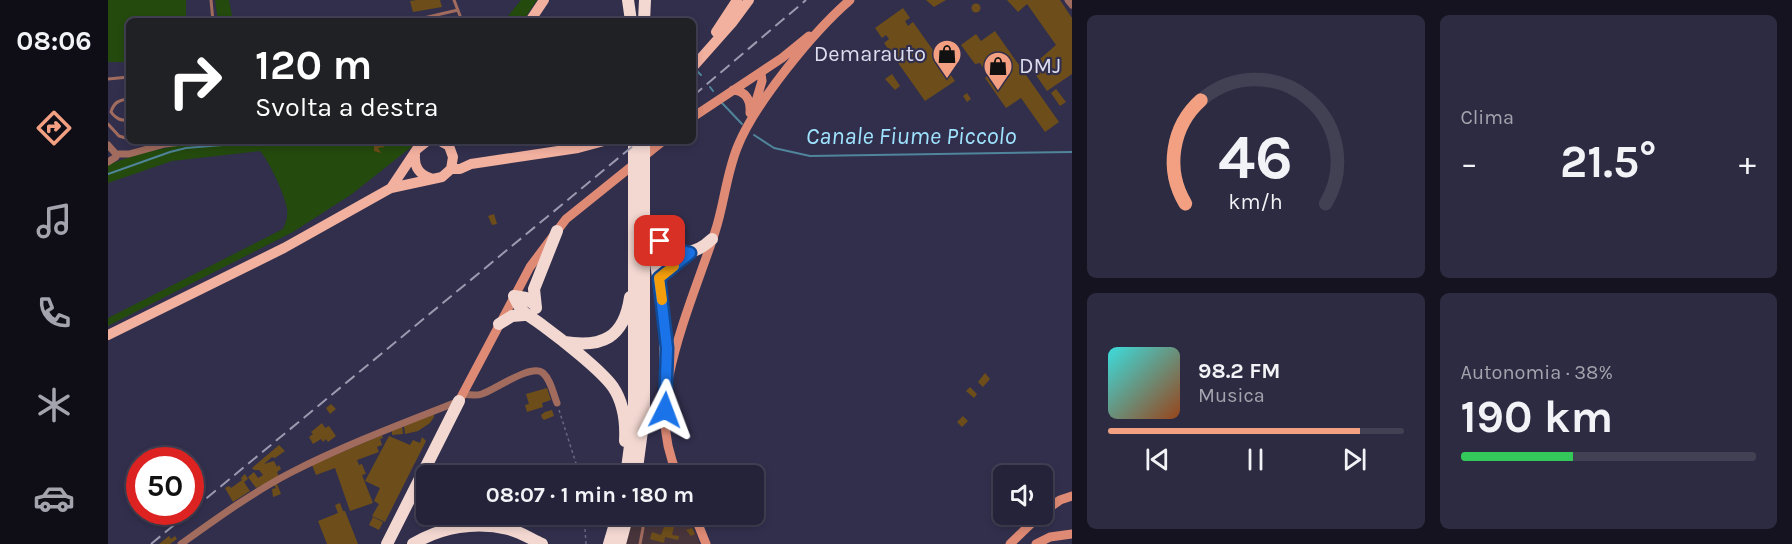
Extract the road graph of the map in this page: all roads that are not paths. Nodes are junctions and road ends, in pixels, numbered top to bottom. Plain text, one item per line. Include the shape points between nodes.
1 (211, 0) edge
2 (454, 0) edge
3 (544, 0) edge
4 (628, 0) edge
5 (634, 0) edge
6 (645, 0) edge
7 (737, 0) edge
8 (749, 0) edge
9 (850, 0) edge
10 (1068, 0) edge
11 (1072, 5) edge
12 (458, 10) junction
13 (213, 18) edge
14 (424, 18) edge
15 (461, 18) edge
16 (532, 18) edge
17 (632, 18) edge
18 (633, 18) edge
19 (644, 18) edge
20 (829, 20) junction
21 (696, 62) edge
22 (696, 62) edge
23 (761, 73) junction
24 (108, 78) edge
25 (126, 78) edge
26 (733, 90) junction
27 (770, 92) junction
28 (126, 99) edge
29 (696, 115) edge
30 (126, 120) edge
31 (108, 124) edge
32 (748, 126) junction
33 (126, 138) edge
34 (165, 144) edge
35 (422, 144) edge
36 (446, 144) edge
37 (593, 144) edge
38 (634, 144) edge
39 (645, 144) edge
40 (659, 144) edge
41 (108, 145) edge
42 (116, 154) junction
43 (415, 155) junction
44 (108, 162) edge
45 (451, 169) junction
46 (430, 178) junction
47 (391, 188) junction
48 (640, 208) junction
49 (652, 230) junction
50 (557, 231) junction
51 (712, 239) junction
52 (690, 253) junction
53 (635, 261) junction
54 (659, 278) junction
55 (514, 296) junction
56 (535, 305) junction
57 (524, 315) junction
58 (499, 324) junction
59 (540, 324) junction
60 (108, 335) edge
61 (563, 342) junction
62 (645, 351) junction
63 (666, 394) junction
64 (461, 398) junction
65 (557, 403) road end
66 (643, 462) dead end
67 (626, 465) edge
68 (627, 465) edge
69 (637, 465) edge
70 (675, 465) edge
71 (1072, 496) edge
72 (1053, 505) edge
73 (615, 525) edge
74 (625, 525) edge
75 (643, 525) edge
76 (698, 525) edge
77 (1030, 525) edge
78 (1072, 534) edge
79 (180, 544) edge
80 (387, 544) edge
81 (413, 544) edge
82 (542, 544) edge
83 (609, 544) edge
84 (620, 544) edge
85 (640, 544) edge
86 (705, 544) edge
87 (1010, 544) edge
88 (1036, 544) edge

1 - 13 lane
2 - 12 lane
3 - 16 main road
4 - 17 highway
5 - 18 highway
6 - 19 highway
7 - 21 main road
8 - 22 main road
9 - 20 main road
10 - 11 street
12 - 14 lane
12 - 15 lane
20 - 23 main road
20 - 27 main road
23 - 26 main road
23 - 27 main road via 771,76
23 - 32 main road
24 - 25 lane
26 - 29 main road
26 - 32 main road via 744,93 750,102
27 - 32 main road
28 - 30 lane via 114,105 111,112
31 - 33 lane
32 - 51 main road via 729,170
34 - 42 street
35 - 43 main road
36 - 45 main road via 453,157
37 - 45 main road
38 - 48 highway
39 - 48 highway
40 - 50 main road via 566,219
41 - 42 street
42 - 44 street
43 - 46 main road via 416,167
43 - 47 main road
45 - 46 main road via 442,177
46 - 47 main road
47 - 60 main road via 284,248
48 - 49 highway
48 - 53 highway
48 - 62 highway
49 - 52 highway via 671,249
49 - 54 highway
50 - 55 main road
50 - 56 highway via 534,289
51 - 52 highway
51 - 63 main road via 674,354
52 - 54 lane
53 - 61 highway via 622,325 612,336 597,343
53 - 68 highway via 634,415
54 - 63 highway via 667,348
55 - 56 highway
55 - 57 highway
55 - 58 main road
56 - 59 highway
57 - 58 highway via 512,316
57 - 59 highway
58 - 64 main road
59 - 61 highway
61 - 67 highway via 613,386 624,429
62 - 66 lane via 648,416
62 - 69 highway via 644,416
63 - 70 main road via 666,434
64 - 65 street via 483,394 538,370 550,384
64 - 79 street via 290,473
64 - 80 highway
71 - 72 main road
73 - 83 highway
74 - 84 highway
75 - 85 lane
76 - 86 main road
77 - 87 main road
78 - 88 main road
81 - 82 highway via 452,527 475,526 508,529

